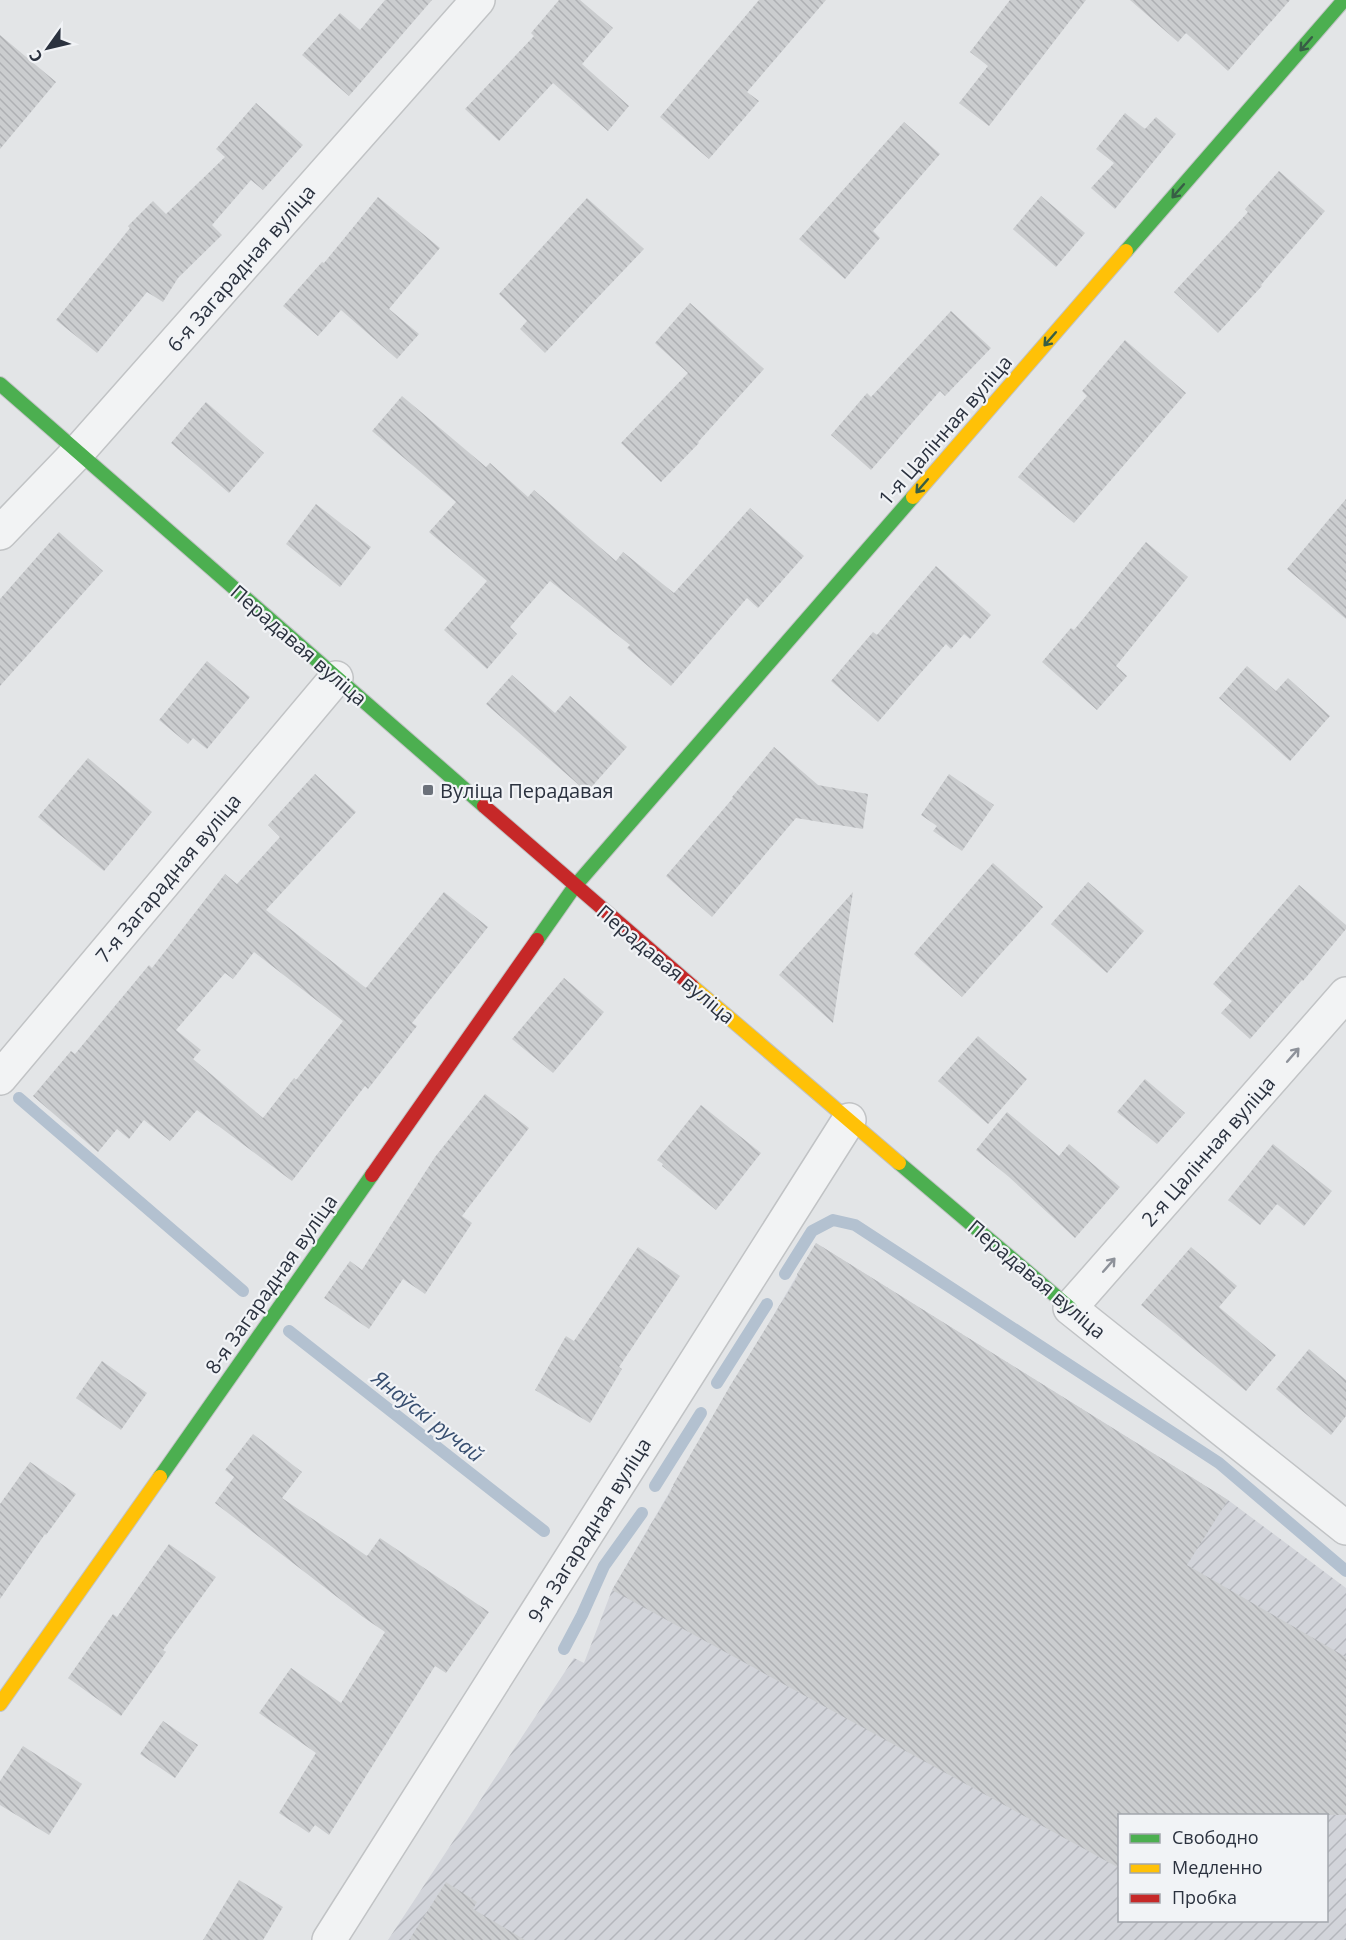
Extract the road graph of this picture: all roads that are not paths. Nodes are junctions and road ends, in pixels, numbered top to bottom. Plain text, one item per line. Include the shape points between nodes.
1 (478, 0) edge
2 (1344, 0) edge
3 (0, 384) edge
4 (78, 452) junction
5 (0, 533) edge
6 (336, 678) junction
7 (575, 886) junction
8 (1346, 994) edge
9 (0, 1078) edge
10 (849, 1120) junction
11 (1070, 1308) junction
12 (1346, 1528) edge
13 (0, 1704) edge
14 (328, 1940) edge

1 - 4 street, 6-я Загарадная вуліца
2 -> 7 street, 1-я Цалінная вуліца
3 - 4 street, Перадавая вуліца
4 - 5 street, 6-я Загарадная вуліца
4 - 6 street, Перадавая вуліца
6 - 7 street, Перадавая вуліца
6 - 9 street, 7-я Загарадная вуліца
7 - 10 street, Перадавая вуліца
7 - 13 street, 8-я Загарадная вуліца
11 -> 8 street, 2-я Цалінная вуліца
10 - 11 street, Перадавая вуліца
10 - 14 street, 9-я Загарадная вуліца
11 - 12 street, Перадавая вуліца

